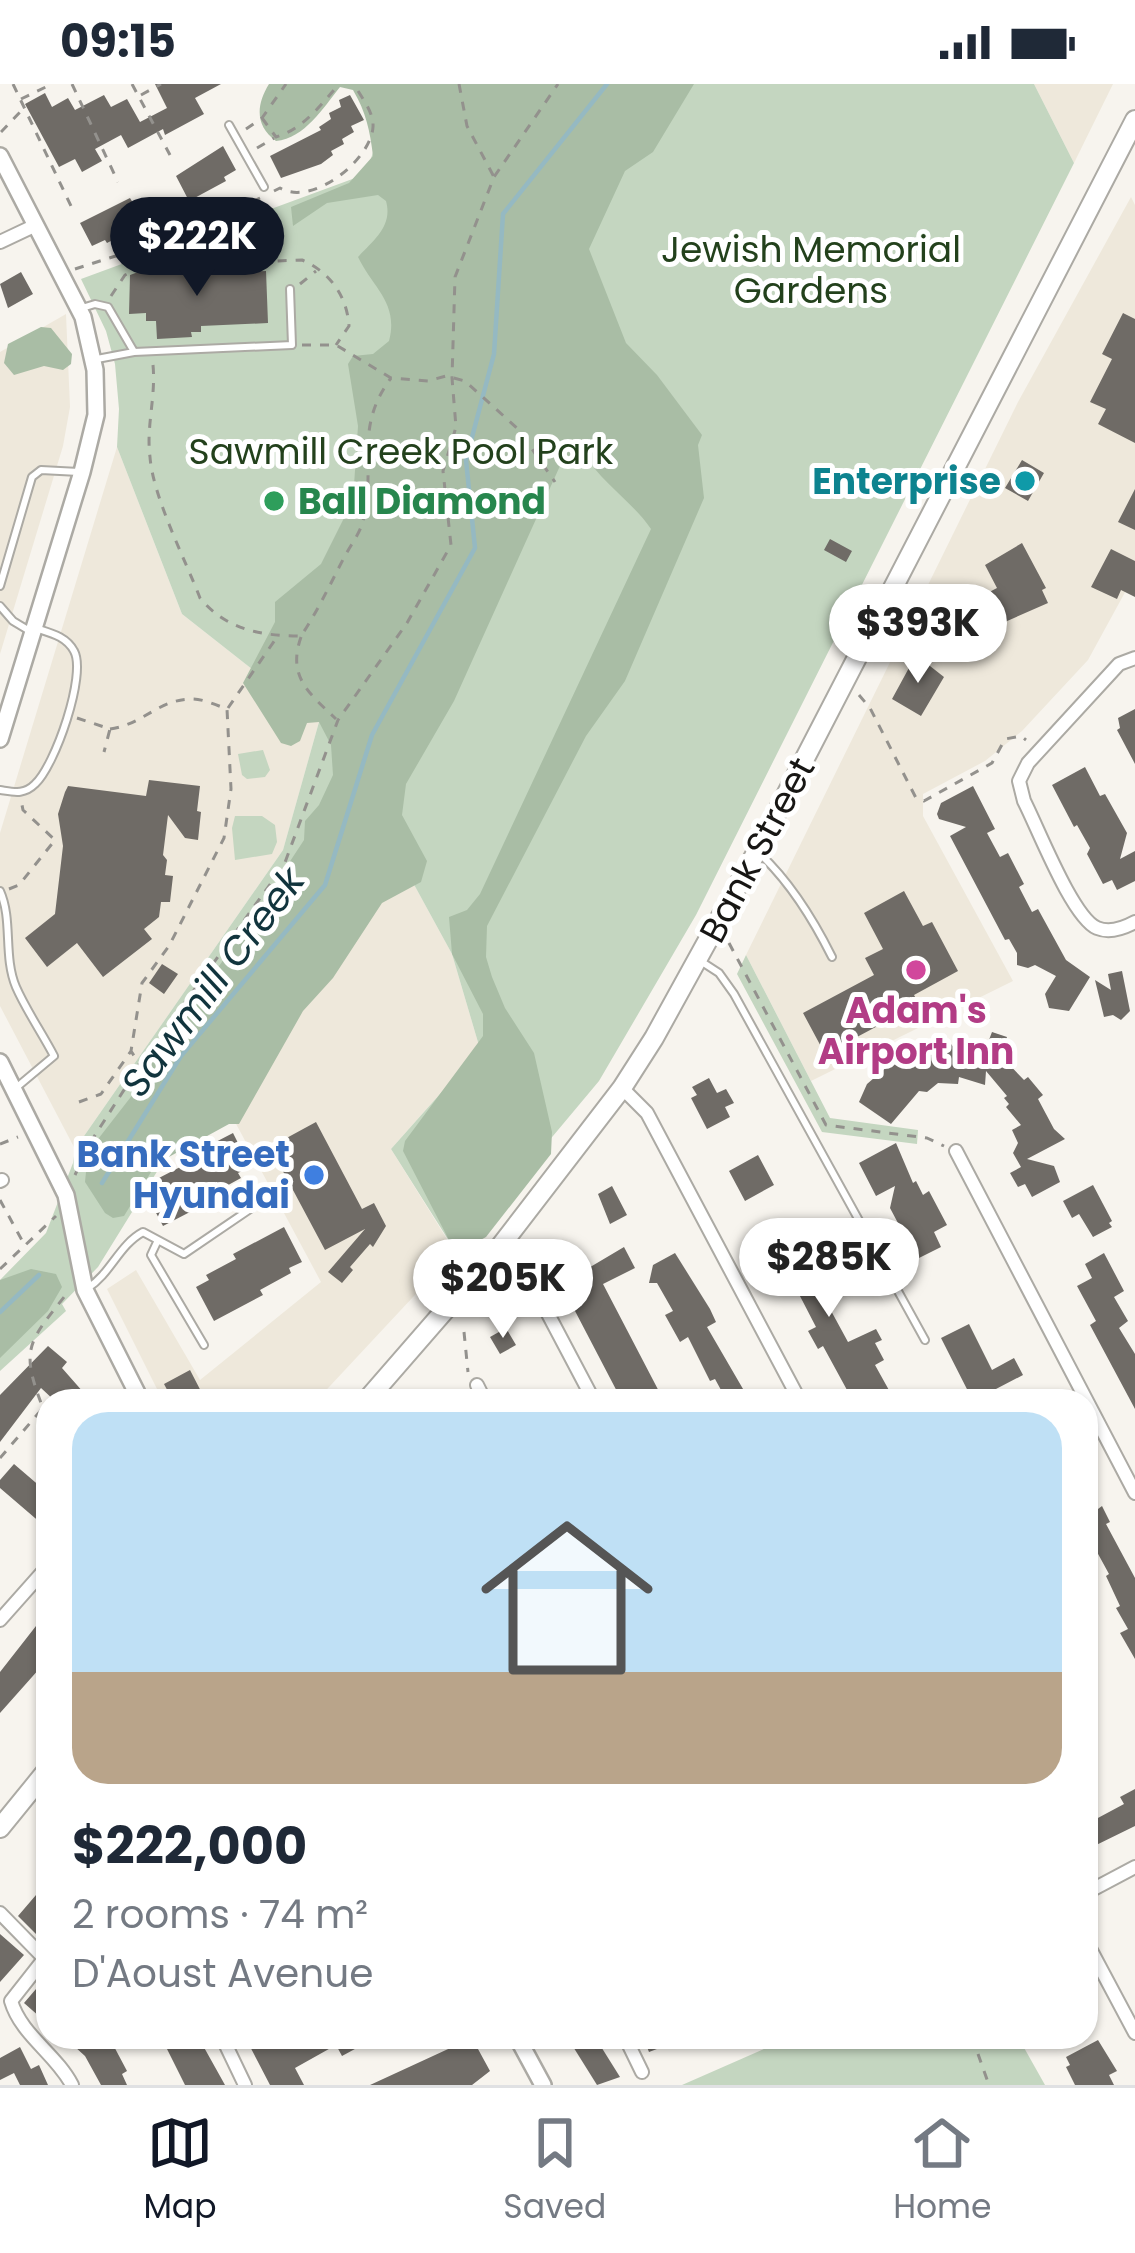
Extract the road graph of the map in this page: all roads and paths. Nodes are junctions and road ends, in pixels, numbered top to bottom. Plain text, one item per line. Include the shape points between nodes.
1 (13, 84) edge
2 (52, 84) edge
3 (72, 84) edge
4 (132, 84) edge
5 (161, 84) edge
6 (286, 84) edge
7 (339, 84) edge
8 (354, 84) edge
9 (459, 84) edge
10 (558, 84) edge
11 (139, 96) junction
12 (20, 99) junction
13 (22, 109) junction
14 (262, 118) junction
15 (1135, 120) edge
16 (229, 125) dead end
17 (1, 132) edge
18 (234, 135) junction
19 (276, 137) junction
20 (245, 154) junction
21 (170, 155) dead end
22 (0, 156) edge
23 (494, 177) junction
24 (118, 182) dead end
25 (264, 187) dead end
26 (71, 206) dead end
27 (170, 214) dead end
28 (173, 220) junction
29 (36, 225) junction
30 (0, 242) edge
31 (317, 269) junction
32 (73, 270) dead end
33 (290, 289) joint
34 (108, 308) junction
35 (79, 309) junction
36 (292, 345) junction
37 (336, 345) junction
38 (152, 351) junction
39 (134, 352) junction
40 (93, 359) junction
41 (391, 378) junction
42 (452, 378) junction
43 (82, 472) junction
44 (556, 482) dead end
45 (0, 586) edge
46 (0, 606) edge
47 (34, 630) junction
48 (278, 636) junction
49 (301, 636) junction
50 (1135, 658) edge
51 (847, 680) junction
52 (227, 709) junction
53 (67, 714) junction
54 (338, 720) junction
55 (110, 729) junction
56 (0, 739) edge
57 (1040, 750) junction
58 (104, 752) dead end
59 (0, 790) edge
60 (26, 813) dead end
61 (758, 851) junction
62 (1, 891) edge
63 (1135, 922) edge
64 (718, 927) junction
65 (832, 957) dead end
66 (699, 960) junction
67 (131, 1051) junction
68 (0, 1062) edge
69 (140, 1065) junction
70 (622, 1088) junction
71 (15, 1090) junction
72 (79, 1102) dead end
73 (956, 1151) joint
74 (75, 1176) dead end
75 (0, 1200) edge
76 (262, 1201) dead end
77 (57, 1215) dead end
78 (158, 1240) junction
79 (25, 1246) junction
80 (499, 1248) junction
81 (0, 1269) edge
82 (77, 1290) junction
83 (464, 1332) dead end
84 (925, 1340) dead end
85 (204, 1346) dead end
86 (478, 1385) joint
87 (36, 1389) edge
88 (133, 1389) edge
89 (376, 1389) edge
90 (480, 1389) edge
91 (588, 1389) edge
92 (794, 1389) edge
93 (1081, 1389) edge
94 (36, 1422) edge
95 (1098, 1422) edge
96 (0, 1458) edge
97 (1135, 1493) edge
98 (36, 1579) edge
99 (0, 1620) edge
100 (36, 1783) edge
101 (0, 1828) edge
102 (1135, 1867) edge
103 (1098, 1887) edge
104 (0, 1913) edge
105 (36, 1947) edge
106 (1098, 1964) edge
107 (36, 1969) edge
108 (1135, 2033) edge
109 (36, 2038) edge
110 (46, 2049) edge
111 (228, 2049) edge
112 (524, 2049) edge
113 (631, 2049) edge
114 (976, 2049) edge
115 (642, 2072) dead end
116 (72, 2085) edge
117 (245, 2085) edge
118 (543, 2085) edge
119 (989, 2085) edge

1 - 12 path
2 - 12 path
3 - 24 path
4 - 11 path
5 - 11 path
6 - 14 path
7 - 19 path via 313,115
8 - 28 path via 373,126 368,148 344,172 318,187 280,188 245,205 237,198
9 - 23 path via 467,126
10 - 23 path
11 - 21 path
12 - 13 path
13 - 17 path
13 - 26 path
14 - 18 path
14 - 19 path
15 - 51 main road, Bank Street
16 - 18 lane
18 - 20 lane
19 - 20 path
20 - 25 lane
22 - 29 street
23 - 42 path via 455,277
27 - 28 path
28 - 32 path via 125,253
29 - 30 street
29 - 35 street
31 - 33 path
31 - 34 path via 285,258 144,266 125,274
31 - 37 path via 346,298 349,326
33 - 36 lane
34 - 35 lane
34 - 39 lane
35 - 40 street
36 - 37 path
36 - 38 lane
37 - 41 path
38 - 39 lane
38 - 48 path via 151,470 200,598 248,631
39 - 40 lane
40 - 43 street via 95,415
41 - 42 path
41 - 49 path via 368,423 362,525
42 - 44 path via 518,429
42 - 54 path via 456,427 443,471 451,545
43 - 45 lane via 41,470 32,477
43 - 47 street
46 - 47 lane
47 - 53 lane via 66,640 78,656
47 - 56 street
48 - 49 path
48 - 52 path
49 - 54 path via 298,673
50 - 57 street via 1119,664
51 - 57 path via 916,798 932,799 992,763 1005,739 1021,736
51 - 61 main road, Bank Street
52 - 55 path via 192,698
52 - 67 path via 224,838 142,983
53 - 55 path
53 - 59 lane via 34,786
54 - 69 path via 284,865
55 - 58 path
57 - 63 street via 1019,781 1082,918 1101,930
60 - 62 path via 55,840 19,885
61 - 64 main road, Bank Street
61 - 65 lane via 781,873
62 - 71 lane via 16,986 54,1056
64 - 66 main road, Bank Street
64 - 73 path via 826,1125 927,1138
66 - 70 main road, Bank Street
66 - 84 lane via 734,994
67 - 69 path
67 - 72 path via 100,1094
68 - 71 street
69 - 74 path
70 - 80 main road, Bank Street
70 - 92 street via 647,1113
71 - 82 street via 66,1195
73 - 93 street
75 - 79 path
76 - 78 lane via 184,1254
77 - 79 path
78 - 82 lane via 143,1232 128,1240 98,1281
78 - 85 lane via 151,1256
79 - 81 path
80 - 89 main road, Bank Street
80 - 91 street via 527,1274
82 - 87 path via 31,1349 27,1368
82 - 88 street
83 - 86 path via 466,1369
86 - 90 street
94 - 96 path
95 - 97 street
98 - 99 street
100 - 101 main road
102 - 103 street
104 - 105 street
106 - 108 street
107 - 109 street via 11,2001
110 - 116 street
111 - 117 street
112 - 118 street
113 - 115 street
114 - 119 path

